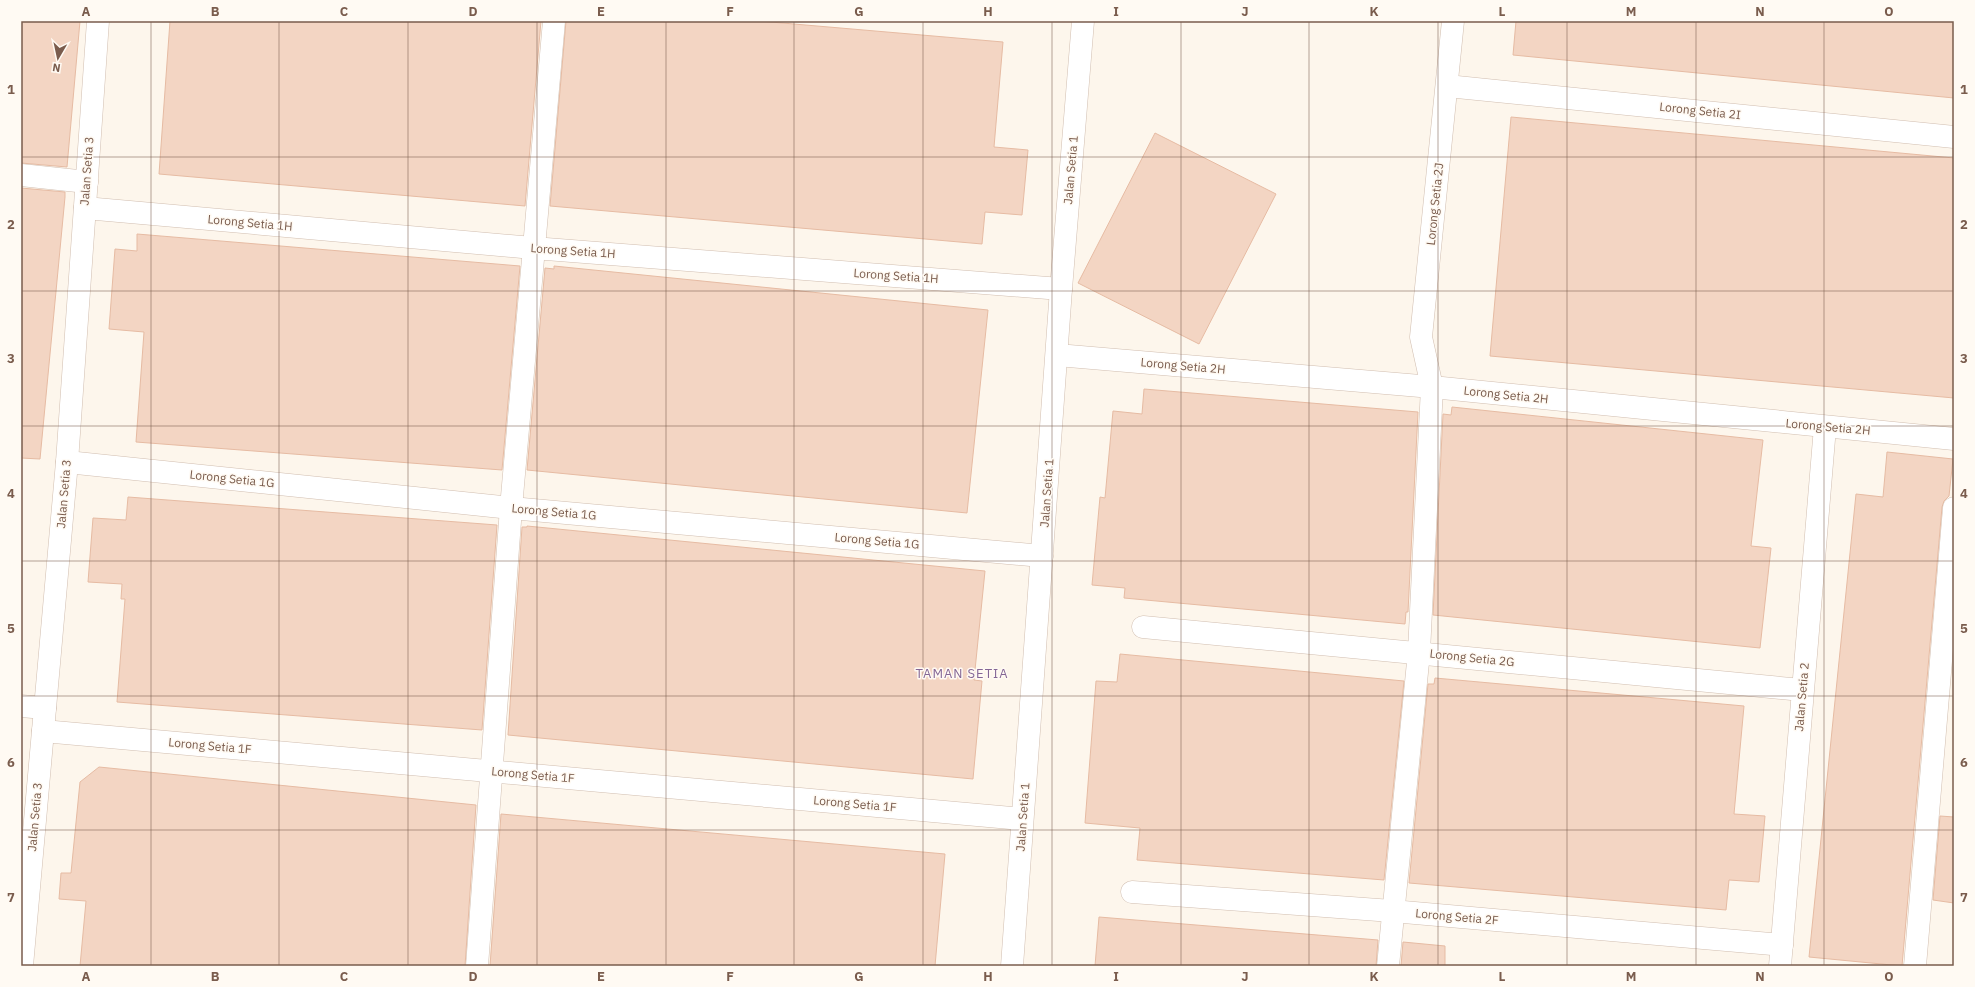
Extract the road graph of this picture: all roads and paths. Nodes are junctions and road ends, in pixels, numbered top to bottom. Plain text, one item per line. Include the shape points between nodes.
1 (98, 21) edge
2 (554, 21) edge
3 (1078, 21) edge
4 (1453, 21) edge
5 (1447, 86) junction
6 (1954, 137) edge
7 (21, 175) edge
8 (87, 182) junction
9 (85, 208) junction
10 (533, 248) junction
11 (1061, 289) junction
12 (1056, 355) junction
13 (1432, 387) junction
14 (1824, 427) junction
15 (1954, 439) edge
16 (67, 462) junction
17 (511, 508) junction
18 (1954, 508) edge
19 (1042, 556) junction
20 (1143, 627) dead end
21 (1419, 652) junction
22 (1802, 690) junction
23 (21, 706) edge
24 (45, 708) junction
25 (43, 731) junction
26 (491, 771) junction
27 (1022, 819) junction
28 (1132, 892) dead end
29 (1392, 911) junction
30 (1781, 956) edge
31 (22, 966) edge
32 (477, 966) edge
33 (1012, 966) edge
34 (1388, 966) edge
35 (1915, 966) edge

1 - 8 street, Jalan Setia 3
2 - 10 street
3 - 11 street, Jalan Setia 1
4 - 5 street, Lorong Setia 2J
5 - 6 street, Lorong Setia 2I
5 - 13 street, Lorong Setia 2J via 1421,338
7 - 8 street
8 - 9 street, Jalan Setia 3
9 - 10 street, Lorong Setia 1H
9 - 16 street, Jalan Setia 3
10 - 11 street, Lorong Setia 1H
10 - 17 street
11 - 12 street, Jalan Setia 1
12 - 13 street, Lorong Setia 2H
12 - 19 street, Jalan Setia 1
13 - 14 street, Lorong Setia 2H
13 - 21 street, Lorong Setia 2J
14 - 15 street, Lorong Setia 2H
14 - 22 street, Jalan Setia 2
16 - 17 street, Lorong Setia 1G
16 - 24 street, Jalan Setia 3
17 - 19 street, Lorong Setia 1G
17 - 26 street
18 - 35 street
19 - 27 street, Jalan Setia 1
20 - 21 street, Lorong Setia 2G
21 - 22 street, Lorong Setia 2G
21 - 29 street, Lorong Setia 2J
22 - 30 street, Jalan Setia 2
23 - 24 street
24 - 25 street, Jalan Setia 3
25 - 26 street, Lorong Setia 1F
25 - 31 street, Jalan Setia 3
26 - 27 street, Lorong Setia 1F
26 - 32 street
27 - 33 street, Jalan Setia 1
28 - 29 street, Lorong Setia 2F
29 - 30 street, Lorong Setia 2F
29 - 34 street, Lorong Setia 2J

